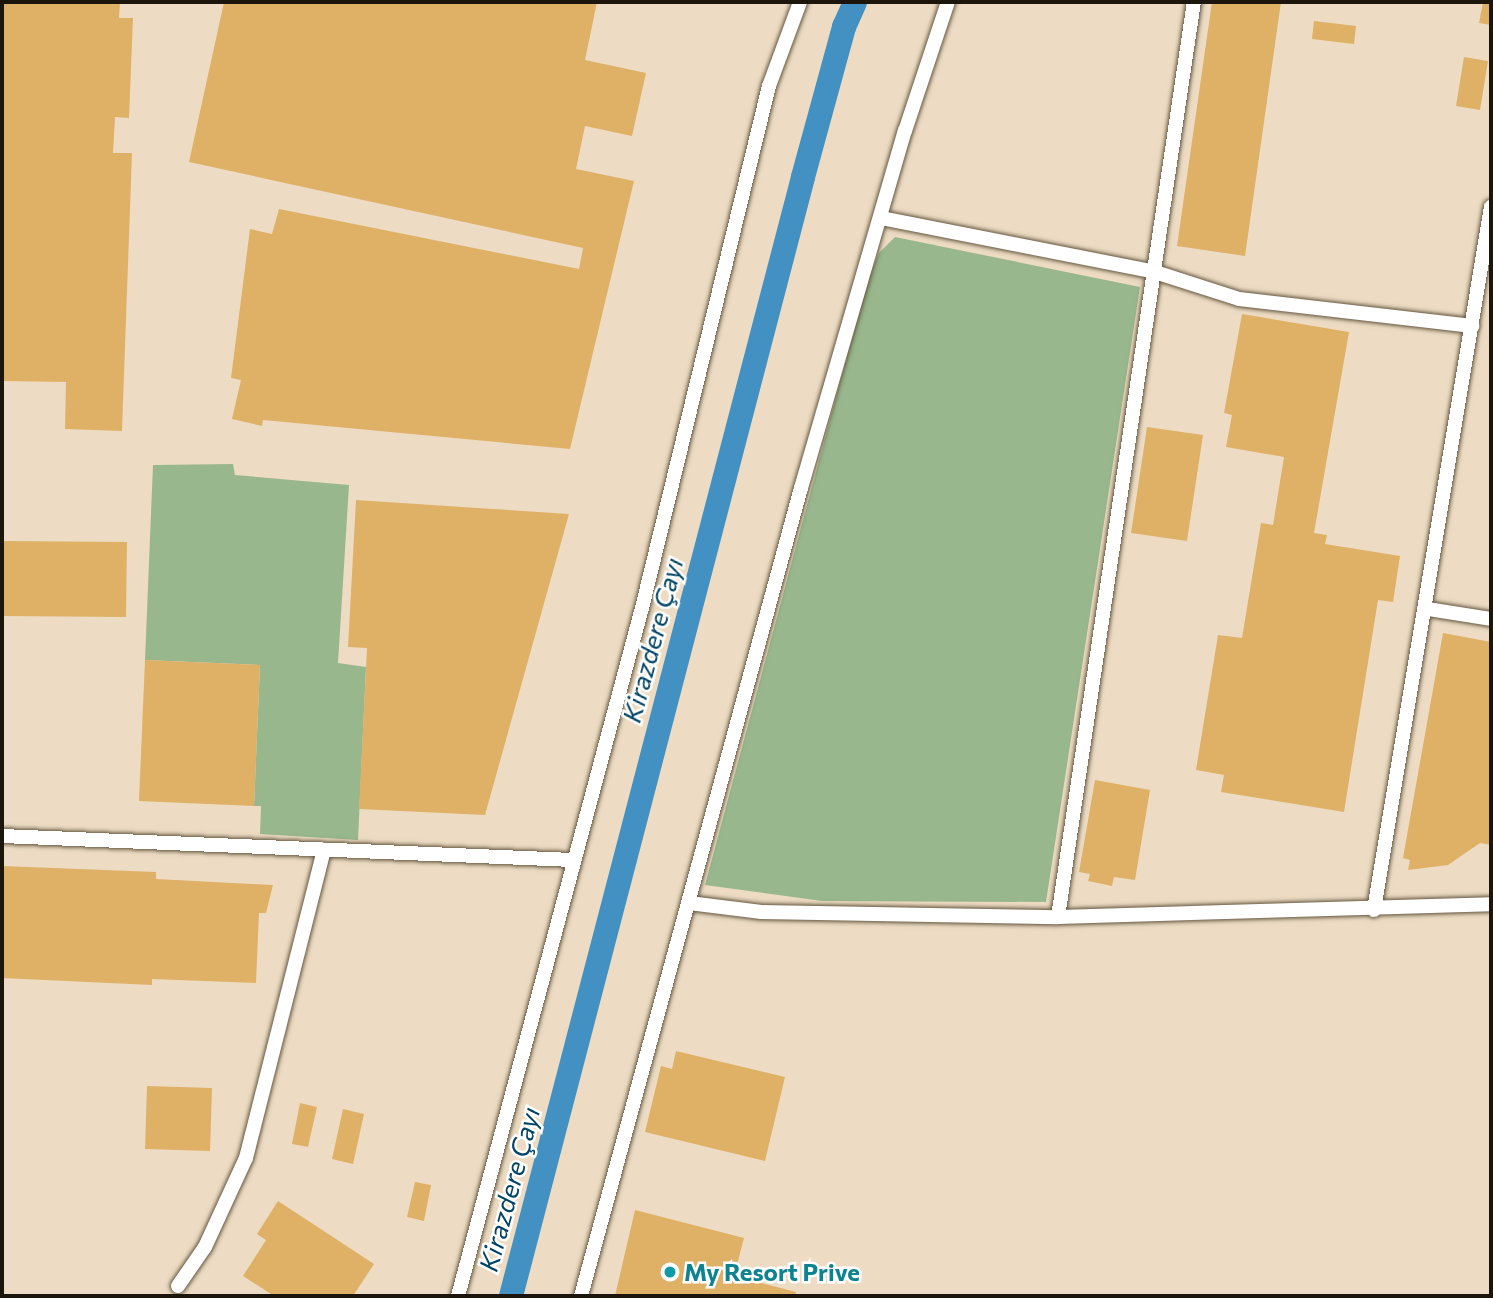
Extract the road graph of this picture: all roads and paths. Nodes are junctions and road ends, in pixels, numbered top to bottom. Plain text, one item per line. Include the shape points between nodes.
1 (800, 2) edge
2 (948, 2) edge
3 (1194, 2) edge
4 (1491, 207) edge
5 (881, 218) junction
6 (1155, 272) junction
7 (1472, 326) junction
8 (1428, 609) junction
9 (1491, 619) edge
10 (2, 836) edge
11 (324, 850) junction
12 (573, 860) junction
13 (690, 903) junction
14 (1491, 904) edge
15 (1374, 910) junction
16 (1058, 917) junction
17 (178, 1286) dead end
18 (458, 1296) edge
19 (581, 1296) edge

1 - 12 street via 769,86 642,608
2 - 5 street
3 - 6 street
4 - 7 street
5 - 6 street
5 - 13 street via 801,488
6 - 7 street via 1205,290 1282,307
6 - 16 street
7 - 8 street
8 - 9 street
8 - 15 street
10 - 11 street
11 - 12 street
11 - 17 street via 246,1158 205,1247
12 - 18 street
13 - 16 street via 761,912
13 - 19 street
14 - 15 street
15 - 16 street

